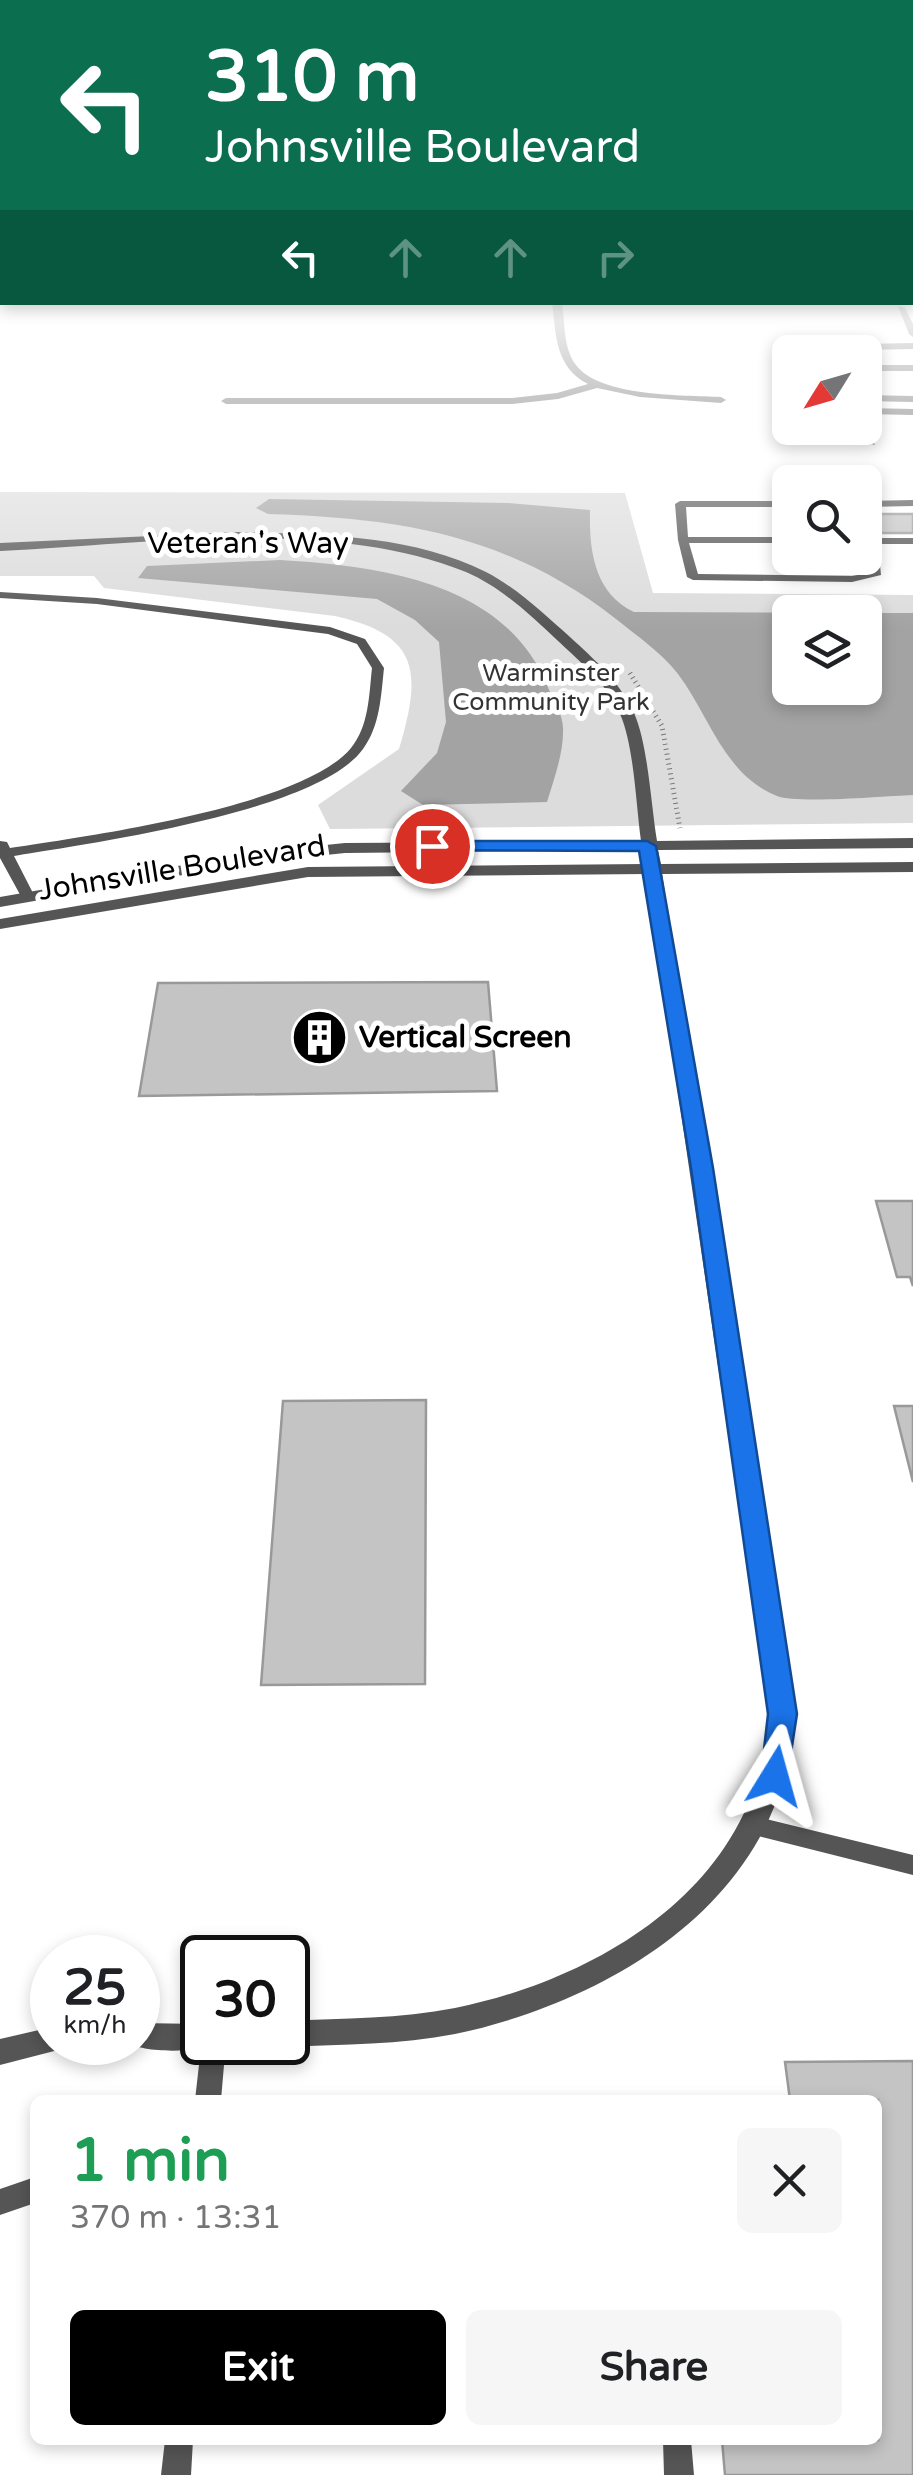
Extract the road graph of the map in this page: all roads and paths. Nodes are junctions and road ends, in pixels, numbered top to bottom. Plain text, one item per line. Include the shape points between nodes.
1 (544, 398) edge
2 (690, 398) edge
3 (882, 398) edge
4 (913, 399) edge
5 (721, 400) dead end
6 (226, 401) dead end
7 (882, 412) edge
8 (913, 412) edge
9 (772, 504) edge
10 (882, 504) edge
11 (913, 504) edge
12 (684, 540) junction
13 (772, 540) edge
14 (882, 541) edge
15 (913, 541) edge
16 (0, 547) edge
17 (875, 575) edge
18 (0, 595) edge
19 (628, 670) dead end
20 (680, 829) dead end
21 (913, 843) edge
22 (647, 846) junction
23 (3, 850) edge
24 (913, 866) edge
25 (651, 871) junction
26 (28, 897) junction
27 (0, 902) edge
28 (0, 924) edge
29 (754, 1826) junction
30 (913, 1865) edge
31 (310, 2032) edge
32 (30, 2045) edge
33 (0, 2052) edge
34 (211, 2065) edge
35 (208, 2095) edge
36 (30, 2192) edge
37 (0, 2202) edge
38 (179, 2445) edge
39 (676, 2445) edge
40 (176, 2475) edge
41 (679, 2475) edge

1 - 6 street
2 - 5 street
3 - 4 lane
7 - 8 lane
9 - 12 lane via 680,504
10 - 11 lane
12 - 13 lane
12 - 17 lane via 693,577
14 - 15 lane
16 - 22 street, Veteran's Way via 298,538 400,549 471,570 513,593 620,699 631,724
18 - 23 lane via 330,631 361,642 378,668 365,738 353,754 293,791
19 - 20 path via 653,697 668,741
21 - 22 street, Johnsville Boulevard
22 - 25 street, Veteran's Way
22 - 26 street, Johnsville Boulevard via 345,848
23 - 26 lane
24 - 25 street, Johnsville Boulevard
25 - 28 street, Johnsville Boulevard via 308,872
25 - 29 street, Veteran's Way via 782,1714 775,1776
26 - 27 street, Johnsville Boulevard
29 - 30 lane
29 - 31 street, Veteran's Way via 692,1908 586,1978 456,2021
32 - 33 street
34 - 35 lane
36 - 37 lane
38 - 40 lane
39 - 41 lane

